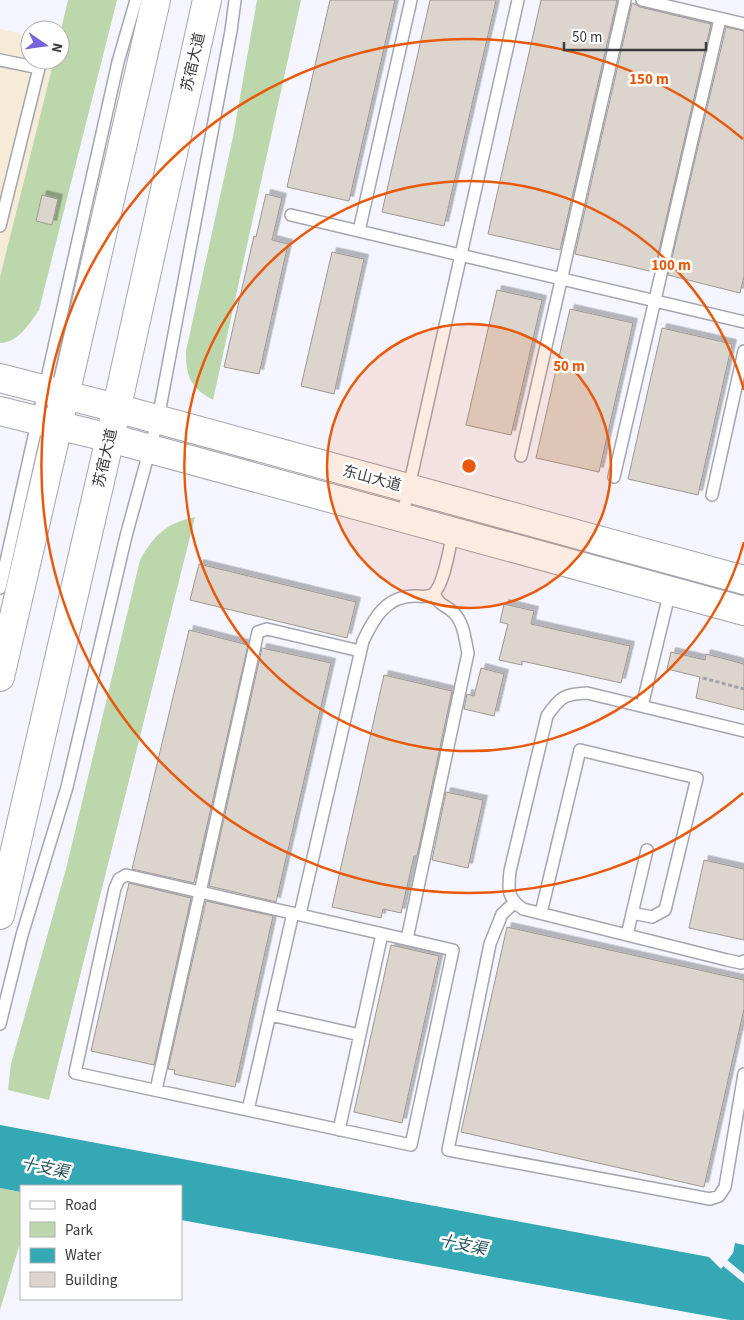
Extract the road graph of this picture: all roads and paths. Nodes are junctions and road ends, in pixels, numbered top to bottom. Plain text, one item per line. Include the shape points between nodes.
1 (136, 0) edge
2 (156, 0) edge
3 (207, 0) edge
4 (234, 0) edge
5 (411, 0) edge
6 (518, 0) edge
7 (625, 0) edge
8 (642, 0) edge
9 (720, 19) junction
10 (744, 24) edge
11 (0, 60) edge
12 (291, 215) dead end
13 (0, 226) edge
14 (359, 231) junction
15 (461, 256) junction
16 (562, 279) junction
17 (655, 301) junction
18 (744, 322) edge
19 (744, 352) edge
20 (0, 378) edge
21 (54, 392) junction
22 (116, 408) junction
23 (0, 411) edge
24 (158, 419) junction
25 (47, 423) junction
26 (110, 438) junction
27 (150, 449) junction
28 (521, 456) dead end
29 (614, 477) dead end
30 (408, 488) junction
31 (712, 495) dead end
32 (402, 518) junction
33 (453, 532) junction
34 (744, 580) edge
35 (0, 588) edge
36 (670, 591) junction
37 (434, 594) junction
38 (744, 611) edge
39 (360, 651) junction
40 (0, 677) edge
41 (703, 678) dead end
42 (744, 689) edge
43 (642, 706) junction
44 (744, 731) edge
45 (647, 850) dead end
46 (201, 892) junction
47 (514, 903) junction
48 (541, 913) junction
49 (632, 913) junction
50 (297, 914) junction
51 (0, 915) edge
52 (382, 934) junction
53 (627, 935) junction
54 (407, 939) junction
55 (744, 961) edge
56 (270, 1015) junction
57 (0, 1024) edge
58 (360, 1035) junction
59 (744, 1074) edge
60 (156, 1090) junction
61 (248, 1110) junction
62 (339, 1130) junction

1 - 21 lane via 118,62
2 - 21 main road
3 - 22 main road, 苏宿大道
4 - 24 lane
5 - 14 lane
6 - 15 lane
7 - 16 lane
8 - 9 lane
9 - 10 lane
9 - 17 lane
11 - 13 lane via 39,68
12 - 14 lane
14 - 15 lane
15 - 16 lane
15 - 30 lane
16 - 17 lane
16 - 28 lane
17 - 18 lane
17 - 29 lane
19 - 31 lane
20 - 21 main road, 东山大道
21 - 22 main road, 东山大道
21 - 25 main road
22 - 24 main road, 东山大道
22 - 26 main road, 苏宿大道
23 - 25 main road, 东山大道
24 - 27 lane
24 - 30 main road, 东山大道
25 - 26 main road, 东山大道
25 - 35 lane
25 - 40 main road
26 - 27 main road, 东山大道
26 - 51 main road, 苏宿大道
27 - 32 main road, 东山大道
27 - 57 lane via 126,536 67,787 22,935
30 - 32 lane
30 - 34 main road, 东山大道
32 - 33 main road, 东山大道
33 - 36 main road, 东山大道
33 - 37 lane via 440,585
36 - 38 main road, 东山大道
36 - 43 lane
37 - 39 lane via 398,599 384,607 371,623
37 - 54 lane via 441,606 453,612 461,624 468,653
39 - 46 lane via 267,629 258,632
39 - 50 lane
41 - 42 path
43 - 44 lane
43 - 47 lane via 587,693 569,694 560,699 547,716 510,871 508,892
45 - 49 lane
46 - 50 lane
46 - 60 lane
46 - 60 lane via 126,874 114,888 75,1073
47 - 48 lane via 523,909
47 - 59 lane via 502,914 490,944 448,1150 710,1199 719,1196 726,1187
48 - 49 lane via 580,750 697,778 665,910 652,917
48 - 53 lane
49 - 53 lane
50 - 52 lane
50 - 56 lane
52 - 54 lane
52 - 58 lane
53 - 55 lane via 727,960
54 - 62 lane via 453,950 411,1145
56 - 58 lane
56 - 61 lane
58 - 62 lane
60 - 61 lane
61 - 62 lane

